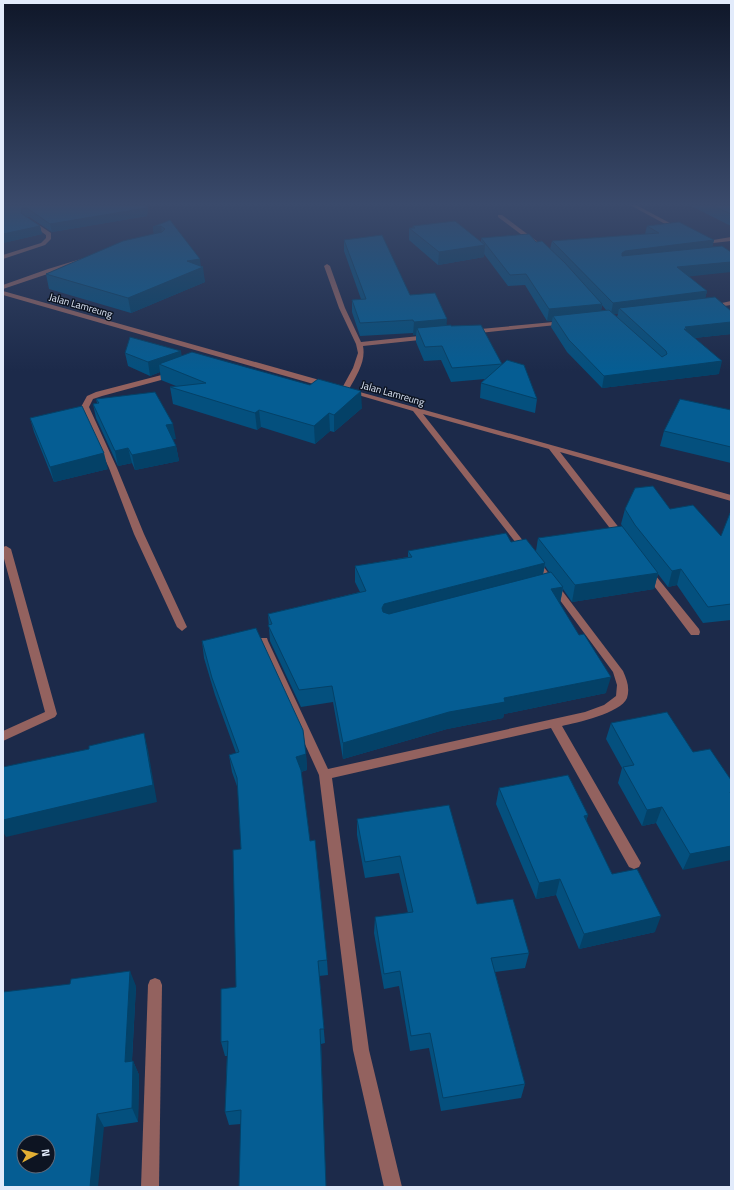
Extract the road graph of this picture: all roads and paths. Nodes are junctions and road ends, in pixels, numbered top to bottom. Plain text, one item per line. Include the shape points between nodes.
1 (82, 261) edge
2 (327, 266) dead end
3 (3, 287) edge
4 (3, 293) edge
5 (731, 303) edge
6 (701, 307) edge
7 (568, 322) edge
8 (465, 333) edge
9 (434, 336) edge
10 (359, 344) junction
11 (219, 354) junction
12 (208, 360) edge
13 (183, 370) edge
14 (345, 390) junction
15 (417, 411) junction
16 (552, 448) junction
17 (731, 498) edge
18 (628, 546) edge
19 (6, 549) dead end
20 (642, 564) edge
21 (551, 582) junction
22 (536, 586) edge
23 (182, 627) dead end
24 (694, 632) dead end
25 (263, 641) edge
26 (554, 724) junction
27 (3, 736) edge
28 (325, 775) junction
29 (634, 863) dead end
30 (155, 985) dead end
31 (150, 1187) edge
32 (393, 1187) edge

1 - 3 street
2 - 10 street via 342,308
4 - 11 street, Jalan Lamreung
5 - 6 street
7 - 8 street
9 - 10 street
10 - 14 street via 357,368
11 - 12 street
11 - 14 street, Jalan Lamreung
13 - 23 street via 99,394 90,398 85,407
14 - 15 street, Jalan Lamreung
15 - 16 street, Jalan Lamreung
15 - 21 street
16 - 17 street, Jalan Lamreung
16 - 18 street
19 - 27 street via 51,714
20 - 24 street
21 - 22 street
21 - 26 street via 618,671 623,686 621,698 608,708
25 - 28 street
26 - 28 street
26 - 29 street
28 - 32 street via 361,1050
30 - 31 street

